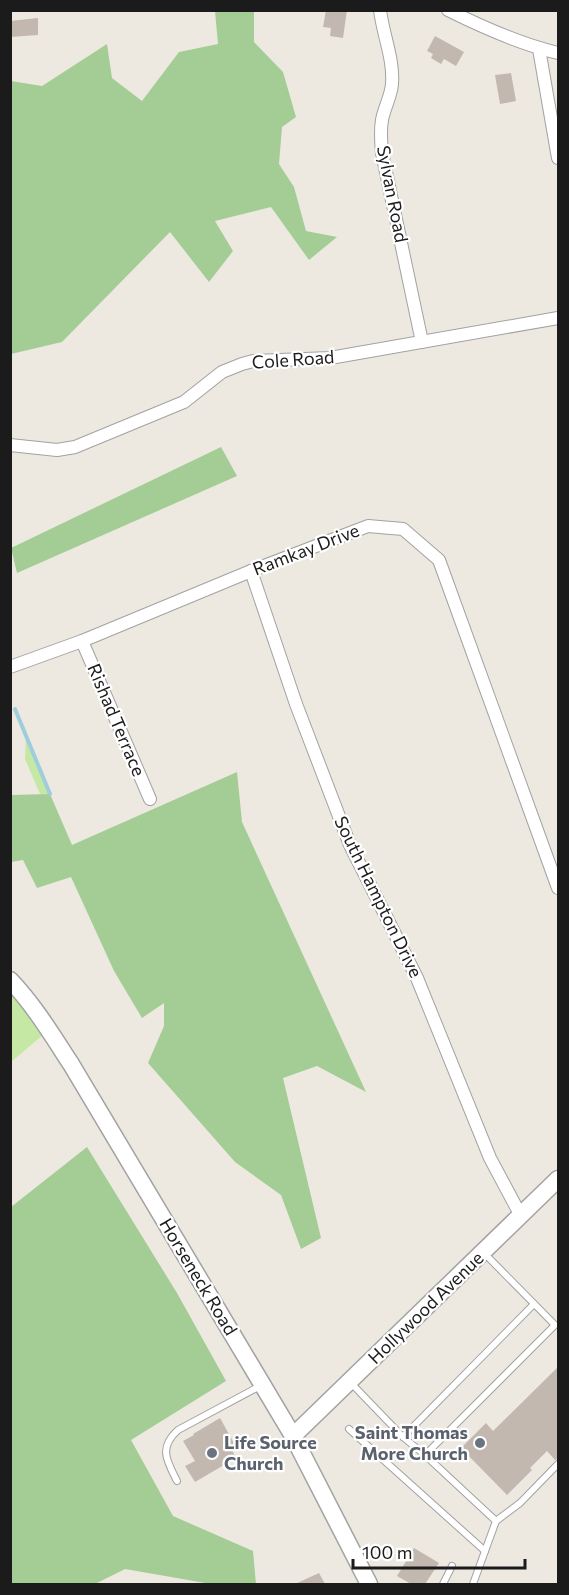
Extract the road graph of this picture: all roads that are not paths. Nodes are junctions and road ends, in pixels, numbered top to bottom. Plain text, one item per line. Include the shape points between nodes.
1 (380, 10) edge
2 (448, 10) edge
3 (539, 49) junction
4 (558, 53) edge
5 (558, 158) edge
6 (558, 318) edge
7 (422, 342) junction
8 (10, 446) edge
9 (251, 571) junction
10 (82, 641) junction
11 (10, 667) edge
12 (150, 799) dead end
13 (558, 888) edge
14 (10, 980) edge
15 (558, 1179) edge
16 (520, 1216) junction
17 (483, 1252) junction
18 (534, 1304) junction
19 (557, 1324) edge
20 (349, 1382) junction
21 (262, 1384) junction
22 (349, 1429) dead end
23 (293, 1436) junction
24 (403, 1437) junction
25 (425, 1455) junction
26 (558, 1464) edge
27 (177, 1481) dead end
28 (496, 1521) junction
29 (485, 1551) junction
30 (452, 1566) dead end
31 (369, 1584) edge
32 (443, 1584) edge
33 (473, 1584) edge

1 - 7 street, Sylvan Road via 392,83 382,119 382,153
2 - 3 street
3 - 4 street
3 - 5 street
6 - 7 street, Cole Road
7 - 8 street, Cole Road via 330,358 253,361 222,372 174,407 75,447 57,450
9 - 10 street, Ramkay Drive
9 - 13 street, Ramkay Drive via 368,526 403,530 439,560
9 - 16 street, South Hampton Drive via 350,845 417,978 490,1158
10 - 11 street, Ramkay Drive
10 - 12 street, Rishad Terrace
14 - 21 street, Horseneck Road via 71,1064
15 - 16 street, Hollywood Avenue
16 - 17 street, Hollywood Avenue
17 - 18 lane
17 - 20 street, Hollywood Avenue
18 - 19 lane
18 - 24 lane
19 - 25 lane
20 - 23 street, Hollywood Avenue
20 - 24 lane
21 - 23 street, Horseneck Road
21 - 27 lane via 170,1437 165,1449
22 - 29 lane
23 - 31 street, Horseneck Road
24 - 25 lane
25 - 28 lane
26 - 28 lane
28 - 29 lane
29 - 33 lane
30 - 32 lane

